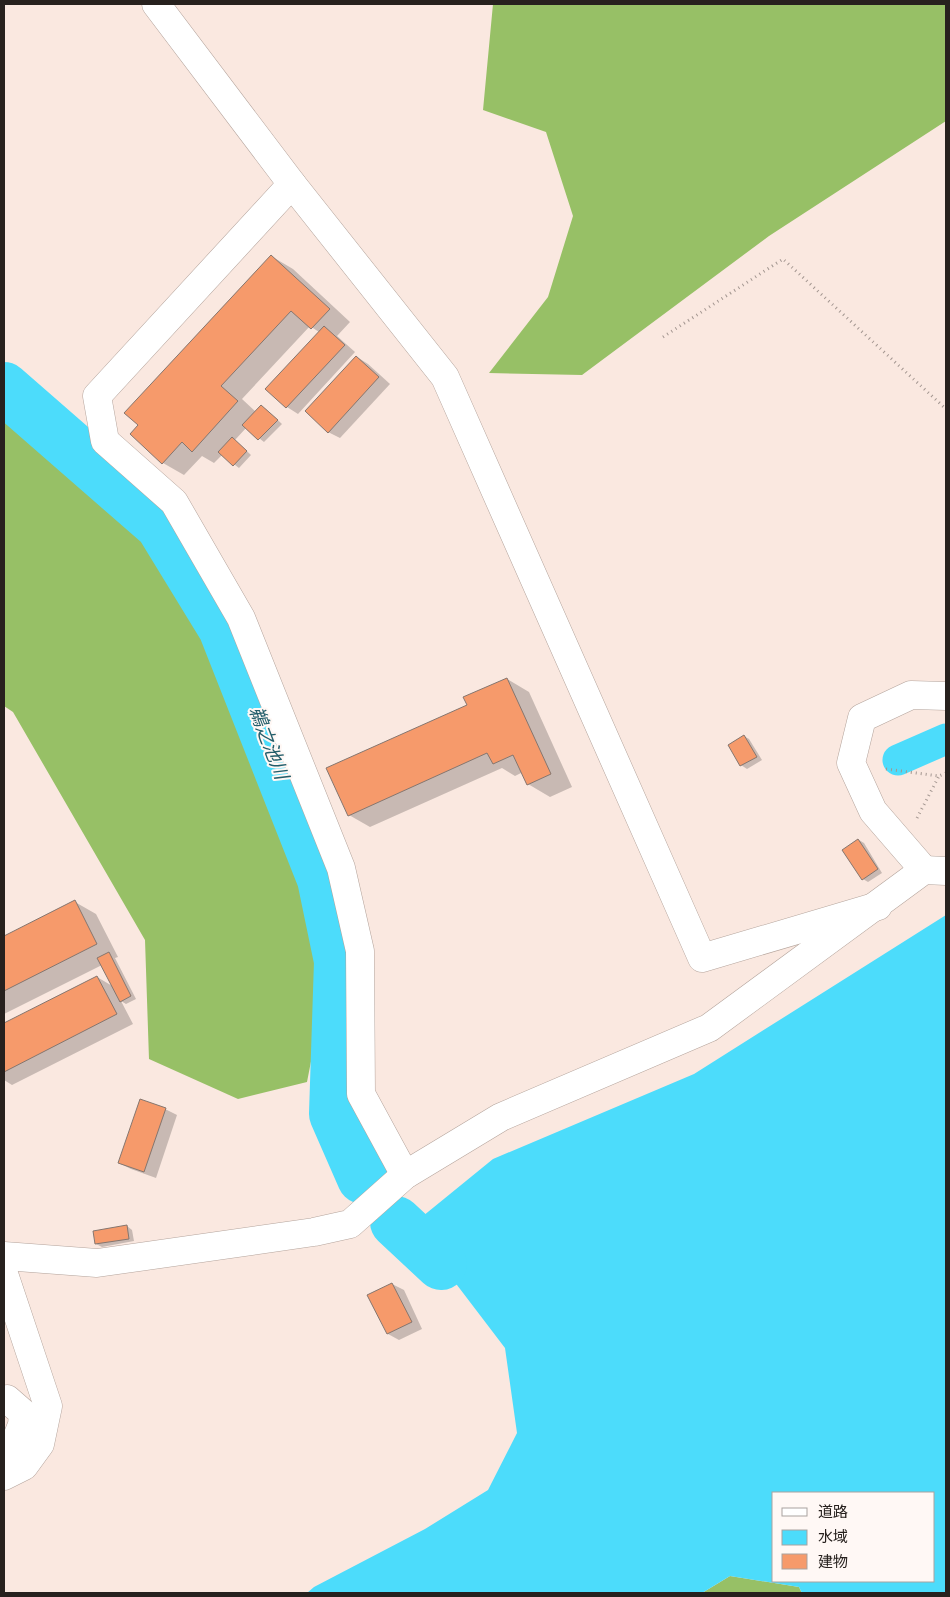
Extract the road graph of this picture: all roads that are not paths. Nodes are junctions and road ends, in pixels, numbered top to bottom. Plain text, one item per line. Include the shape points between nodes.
1 (156, 4) edge
2 (292, 184) junction
3 (946, 696) edge
4 (935, 871) edge
5 (878, 906) junction
6 (405, 1175) junction
7 (4, 1256) edge
8 (4, 1274) edge
9 (4, 1400) edge
10 (4, 1470) edge
11 (4, 1476) edge

1 - 2 street
2 - 5 street via 445,377 702,958
2 - 6 street via 97,396 104,441 174,502 241,618 338,859 360,951 361,1094
3 - 4 street via 911,695 862,718 851,763 873,810
4 - 5 street
5 - 6 street via 708,1028 501,1117
6 - 7 street via 350,1224 323,1230 97,1263
8 - 11 street via 48,1406 40,1444 24,1466
9 - 10 street via 7,1399 23,1413 22,1425

